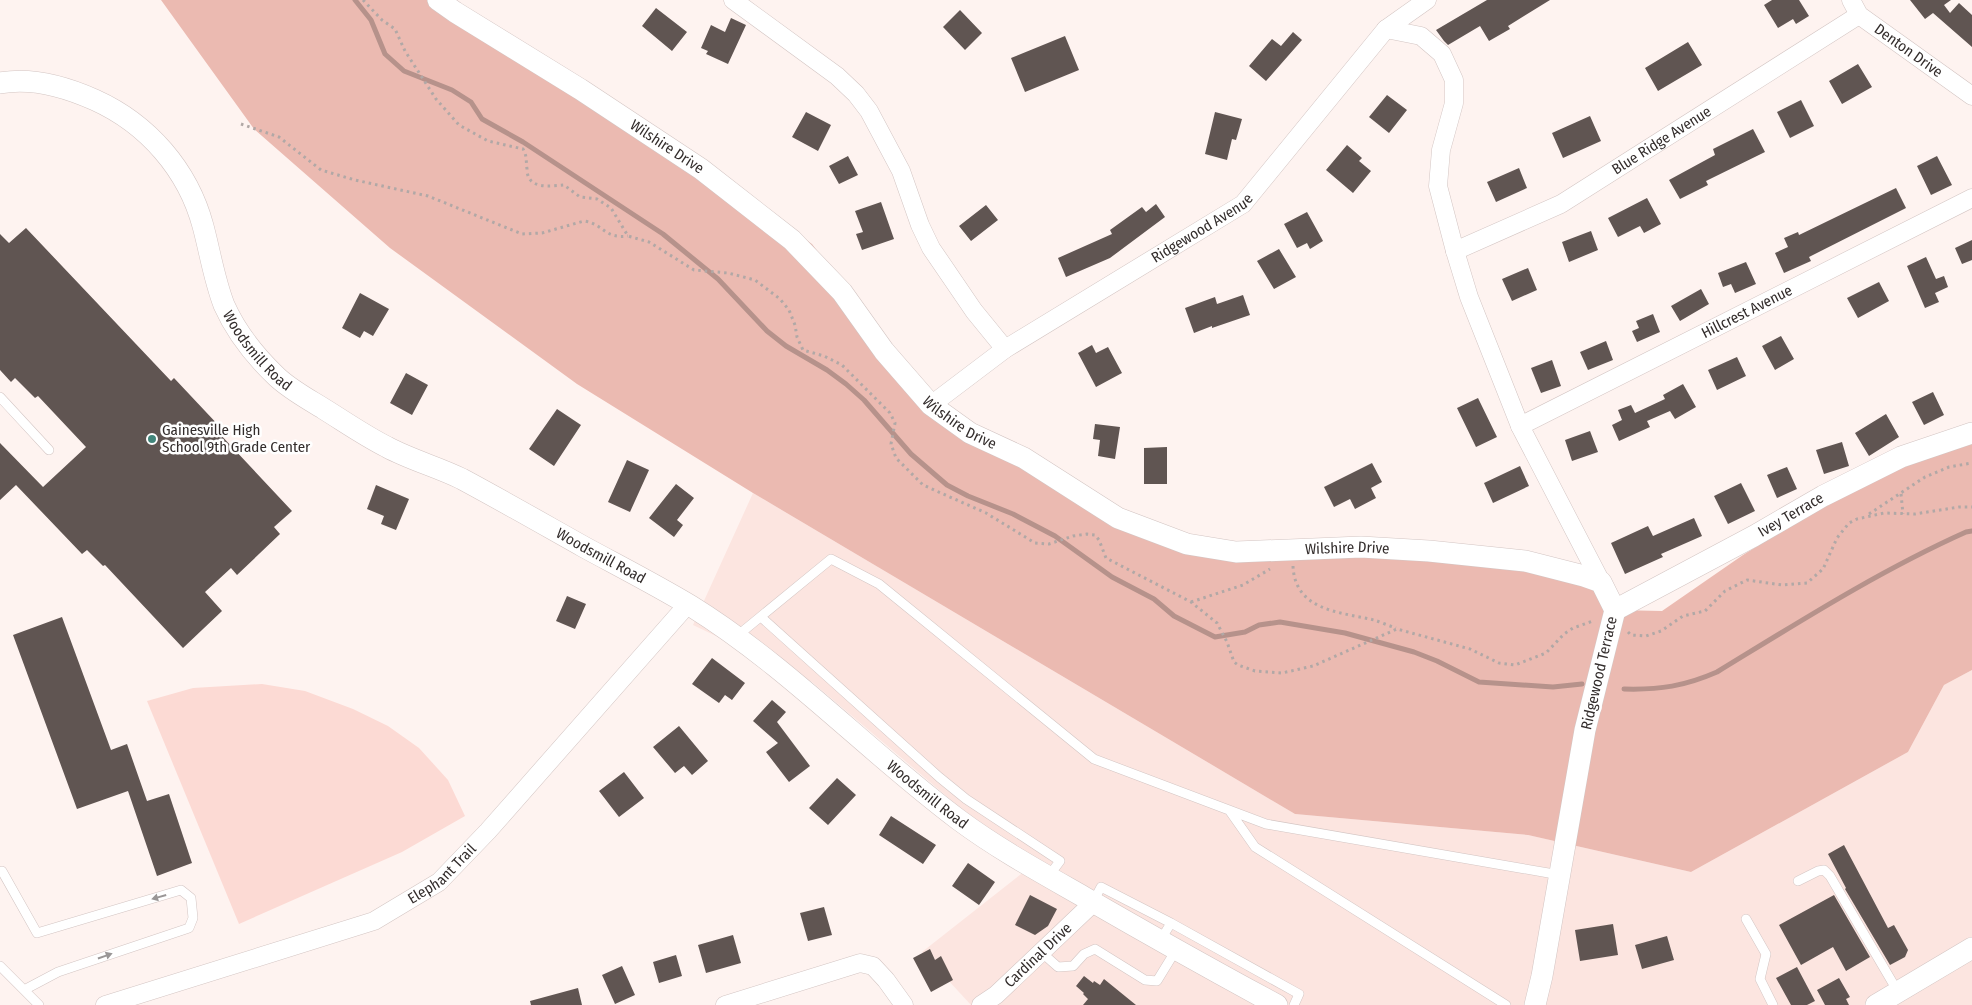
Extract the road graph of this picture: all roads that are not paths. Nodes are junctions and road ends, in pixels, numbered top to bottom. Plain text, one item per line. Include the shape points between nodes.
1 (438, 0) edge
2 (733, 0) edge
3 (1427, 0) edge
4 (1855, 8) edge
5 (1386, 29) junction
6 (0, 83) edge
7 (1972, 96) edge
8 (1972, 198) edge
9 (1455, 250) junction
10 (1005, 349) junction
11 (0, 397) edge
12 (931, 405) junction
13 (1520, 426) junction
14 (1972, 433) edge
15 (49, 450) dead end
16 (1601, 582) junction
17 (688, 604) junction
18 (1614, 615) junction
19 (761, 617) junction
20 (737, 636) junction
21 (932, 784) junction
22 (1229, 810) junction
23 (2, 871) dead end
24 (1560, 875) junction
25 (1798, 881) dead end
26 (1093, 902) junction
27 (1746, 919) dead end
28 (1171, 922) junction
29 (1168, 945) junction
30 (1972, 948) edge
31 (1041, 952) junction
32 (0, 966) edge
33 (24, 990) junction
34 (1898, 992) junction
35 (994, 1002) edge
36 (39, 1005) edge
37 (105, 1005) edge
38 (725, 1005) edge
39 (904, 1005) edge
40 (1277, 1005) edge
41 (1294, 1005) edge
42 (1506, 1005) edge
43 (1535, 1005) edge
44 (1773, 1005) edge
45 (1876, 1005) edge

1 - 12 street, Wilshire Drive via 701,170 792,240 842,292 884,351
2 - 10 street via 837,76 865,106 901,171 931,248 974,311
3 - 5 street, Ridgewood Avenue
4 - 7 street, Denton Drive
4 - 9 street, Blue Ridge Avenue via 1562,204
5 - 9 street, Ridgewood Terrace via 1421,36 1442,54 1454,80 1454,103 1441,150 1438,186
5 - 10 street, Ridgewood Avenue via 1243,204
6 - 17 street, Woodsmill Road via 42,83 84,95 109,106 144,131 167,154 186,181 195,202 218,285 231,318 261,361 294,391 387,448 459,478
8 - 13 street, Hillcrest Avenue
9 - 13 street, Ridgewood Terrace via 1469,297
10 - 12 street, Ridgewood Avenue
11 - 15 lane
12 - 16 street, Wilshire Drive via 970,432 1024,458 1118,518 1187,544 1236,552 1361,547 1429,551 1525,561
13 - 16 street, Ridgewood Terrace
14 - 18 street, Ivey Terrace via 1901,457 1823,496
16 - 18 street, Ridgewood Terrace
17 - 20 street, Woodsmill Road
17 - 37 street, Elephant Trail via 440,882 374,921
18 - 24 street, Ridgewood Terrace via 1585,730
19 - 20 lane
19 - 21 lane
19 - 22 lane via 831,559 879,584 1094,759
20 - 21 street, Woodsmill Road
21 - 26 street, Woodsmill Road via 960,821
22 - 24 lane via 1266,824
22 - 42 lane via 1255,847
33 -> 23 lane via 58,972 189,928 193,918 191,898 181,890 37,933
24 - 43 street, Ridgewood Terrace
25 - 34 lane via 1824,870 1830,876
26 - 28 lane via 1101,887
26 - 29 street, Woodsmill Road
26 - 31 street, Cardinal Drive
27 - 44 lane via 1766,954 1760,979
28 - 29 lane
28 - 41 lane via 1299,994
29 - 31 lane via 1157,981 1145,980 1095,948 1073,966 1058,967
29 - 40 street, Woodsmill Road
30 - 34 street
31 - 35 street, Cardinal Drive
32 - 33 lane
33 - 36 lane
34 - 45 street
38 - 39 street via 860,963 873,966

